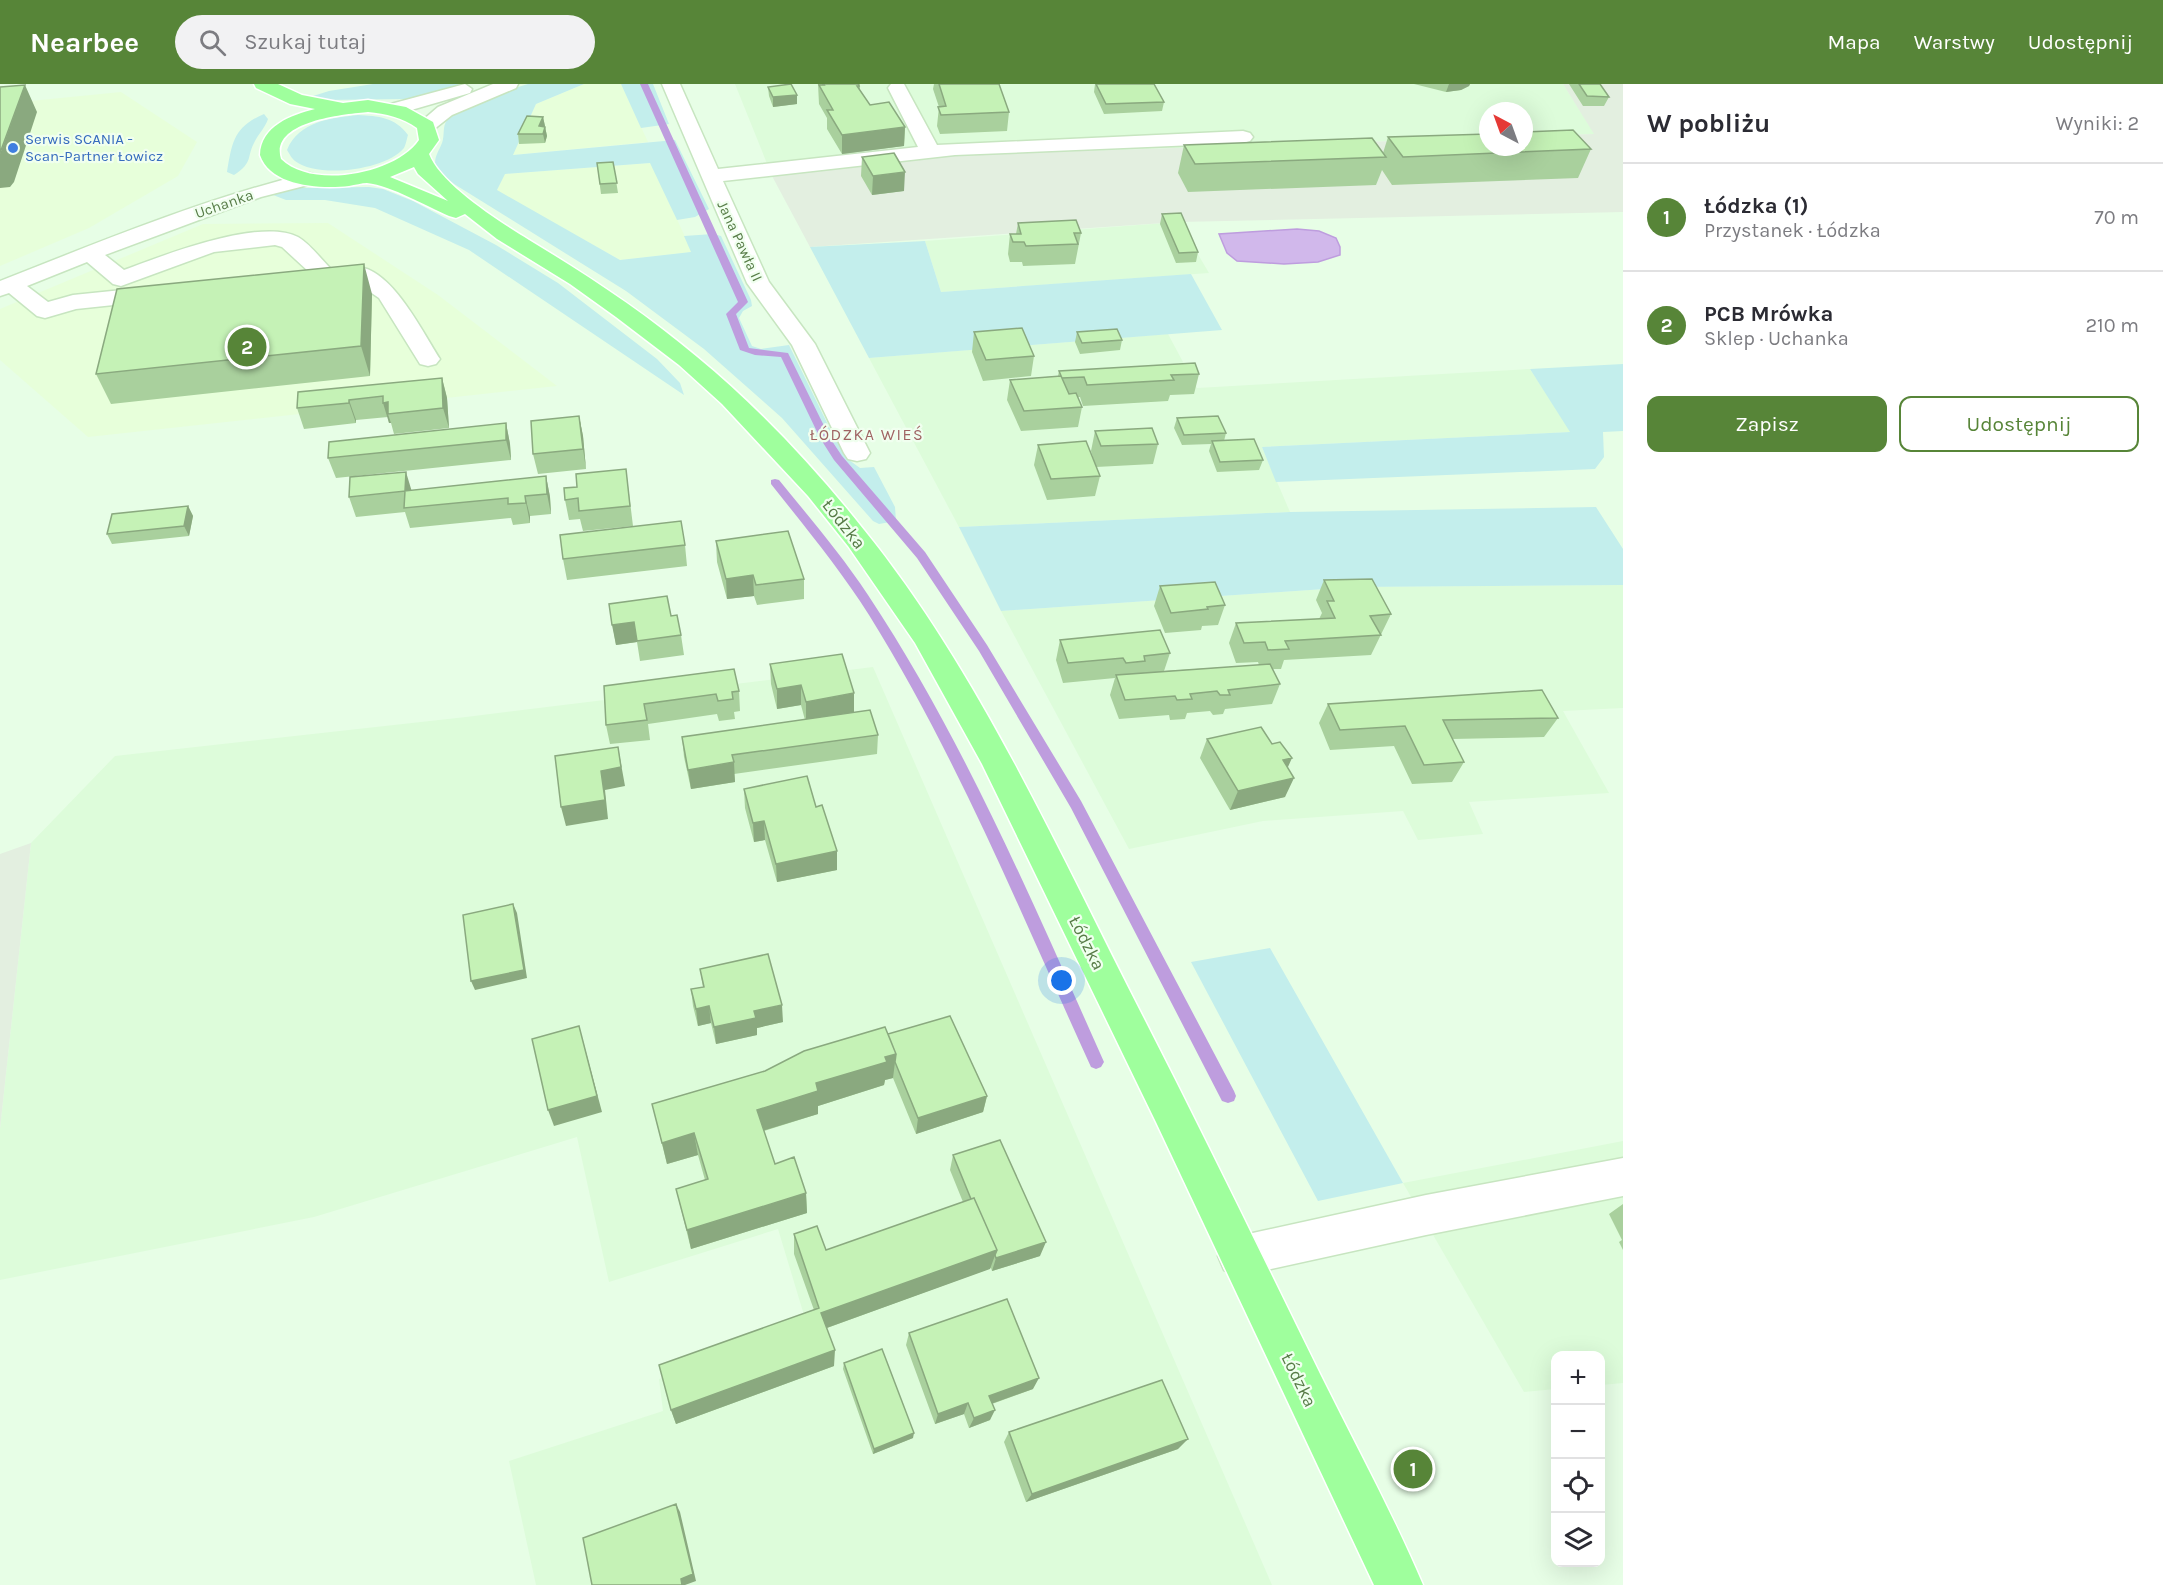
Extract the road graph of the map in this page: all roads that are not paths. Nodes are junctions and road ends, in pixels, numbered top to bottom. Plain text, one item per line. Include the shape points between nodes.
1 (479, 84) edge
2 (509, 84) edge
3 (672, 84) edge
4 (255, 87) edge
5 (897, 88) dead end
6 (341, 108) junction
7 (394, 109) junction
8 (426, 126) junction
9 (278, 133) junction
10 (1244, 137) dead end
11 (932, 152) junction
12 (419, 154) junction
13 (272, 161) junction
14 (710, 176) junction
15 (366, 177) junction
16 (309, 179) junction
17 (140, 233) junction
18 (505, 234) junction
19 (90, 253) junction
20 (326, 276) junction
21 (272, 282) edge
22 (6, 287) edge
23 (178, 291) edge
24 (428, 359) dead end
25 (857, 453) dead end
26 (1623, 1177) edge
27 (1239, 1256) junction
28 (1398, 1585) edge

1 - 7 street
2 - 8 street via 445,111
3 - 14 street, Jana Pawła II
4 - 6 main road
4 - 9 main road via 277,118
5 - 11 street
6 - 7 main road
6 - 9 main road via 305,118
7 - 8 main road via 414,116
8 - 12 main road via 429,140
9 - 13 main road via 271,142
10 - 11 street
11 - 14 street
12 - 15 main road via 397,168
12 - 18 main road via 425,170 443,187
13 - 16 main road via 286,172
13 - 17 street, Uchanka
14 - 25 street, Jana Pawła II via 758,283 803,344
15 - 16 main road
15 - 18 main road via 422,196
16 - 17 street, Uchanka via 254,193
17 - 19 street, Uchanka
18 - 27 main road, Łódzka via 578,279 687,360 731,399 858,540 927,638 997,763
19 - 20 street via 121,279 210,246 275,238 290,242
19 - 22 street, Uchanka
20 - 21 street
20 - 24 street via 359,274 388,294
22 - 23 street via 45,311 73,302
26 - 27 street
27 - 28 main road, Łódzka

